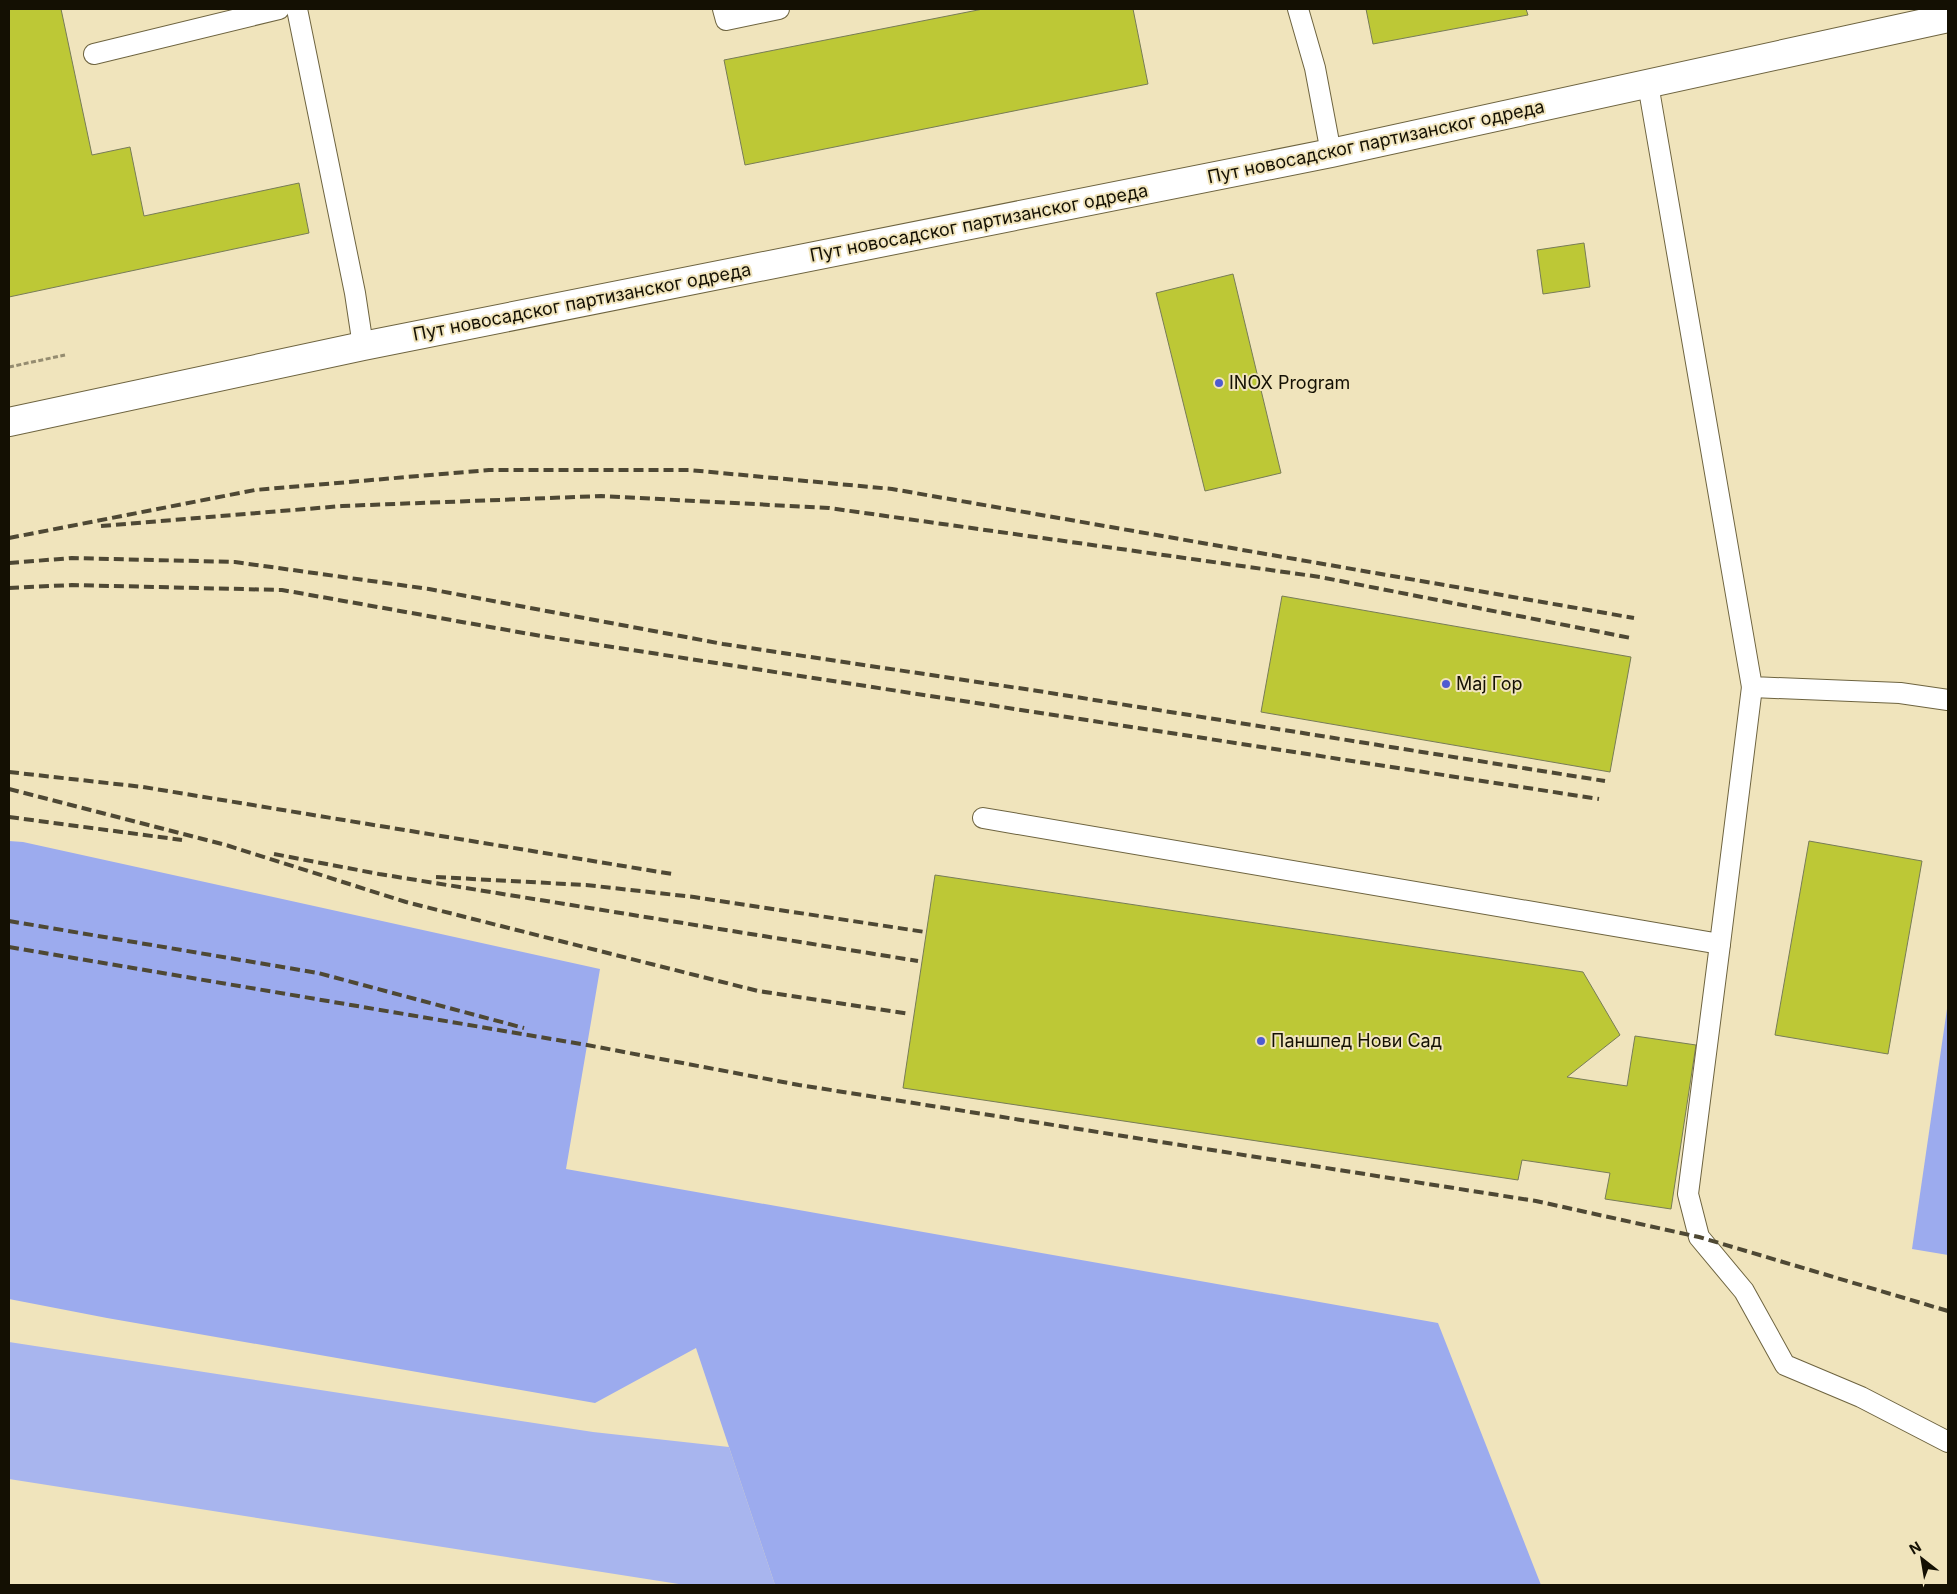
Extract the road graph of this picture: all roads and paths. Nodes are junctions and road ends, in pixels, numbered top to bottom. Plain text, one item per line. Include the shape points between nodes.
1 (279, 9) edge
2 (297, 9) edge
3 (723, 9) edge
4 (779, 9) edge
5 (1298, 9) edge
6 (1948, 18) edge
7 (94, 54) dead end
8 (1648, 84) junction
9 (1331, 153) junction
10 (363, 346) junction
11 (65, 355) dead end
12 (9, 367) edge
13 (9, 422) edge
14 (1752, 687) junction
15 (1948, 700) edge
16 (983, 818) dead end
17 (1720, 944) junction
18 (1948, 1442) edge

1 - 7 lane
2 - 10 lane
3 - 4 lane via 726,20
5 - 9 lane via 1315,68
6 - 8 street, Пут новосадског партизанског одреда
8 - 9 street, Пут новосадског партизанског одреда
8 - 14 lane
9 - 10 street, Пут новосадског партизанског одреда
10 - 13 street, Пут новосадског партизанског одреда
11 - 12 path
14 - 15 lane via 1900,692
14 - 17 lane
16 - 17 lane
17 - 18 lane via 1688,1194 1699,1237 1744,1291 1785,1365 1861,1397

